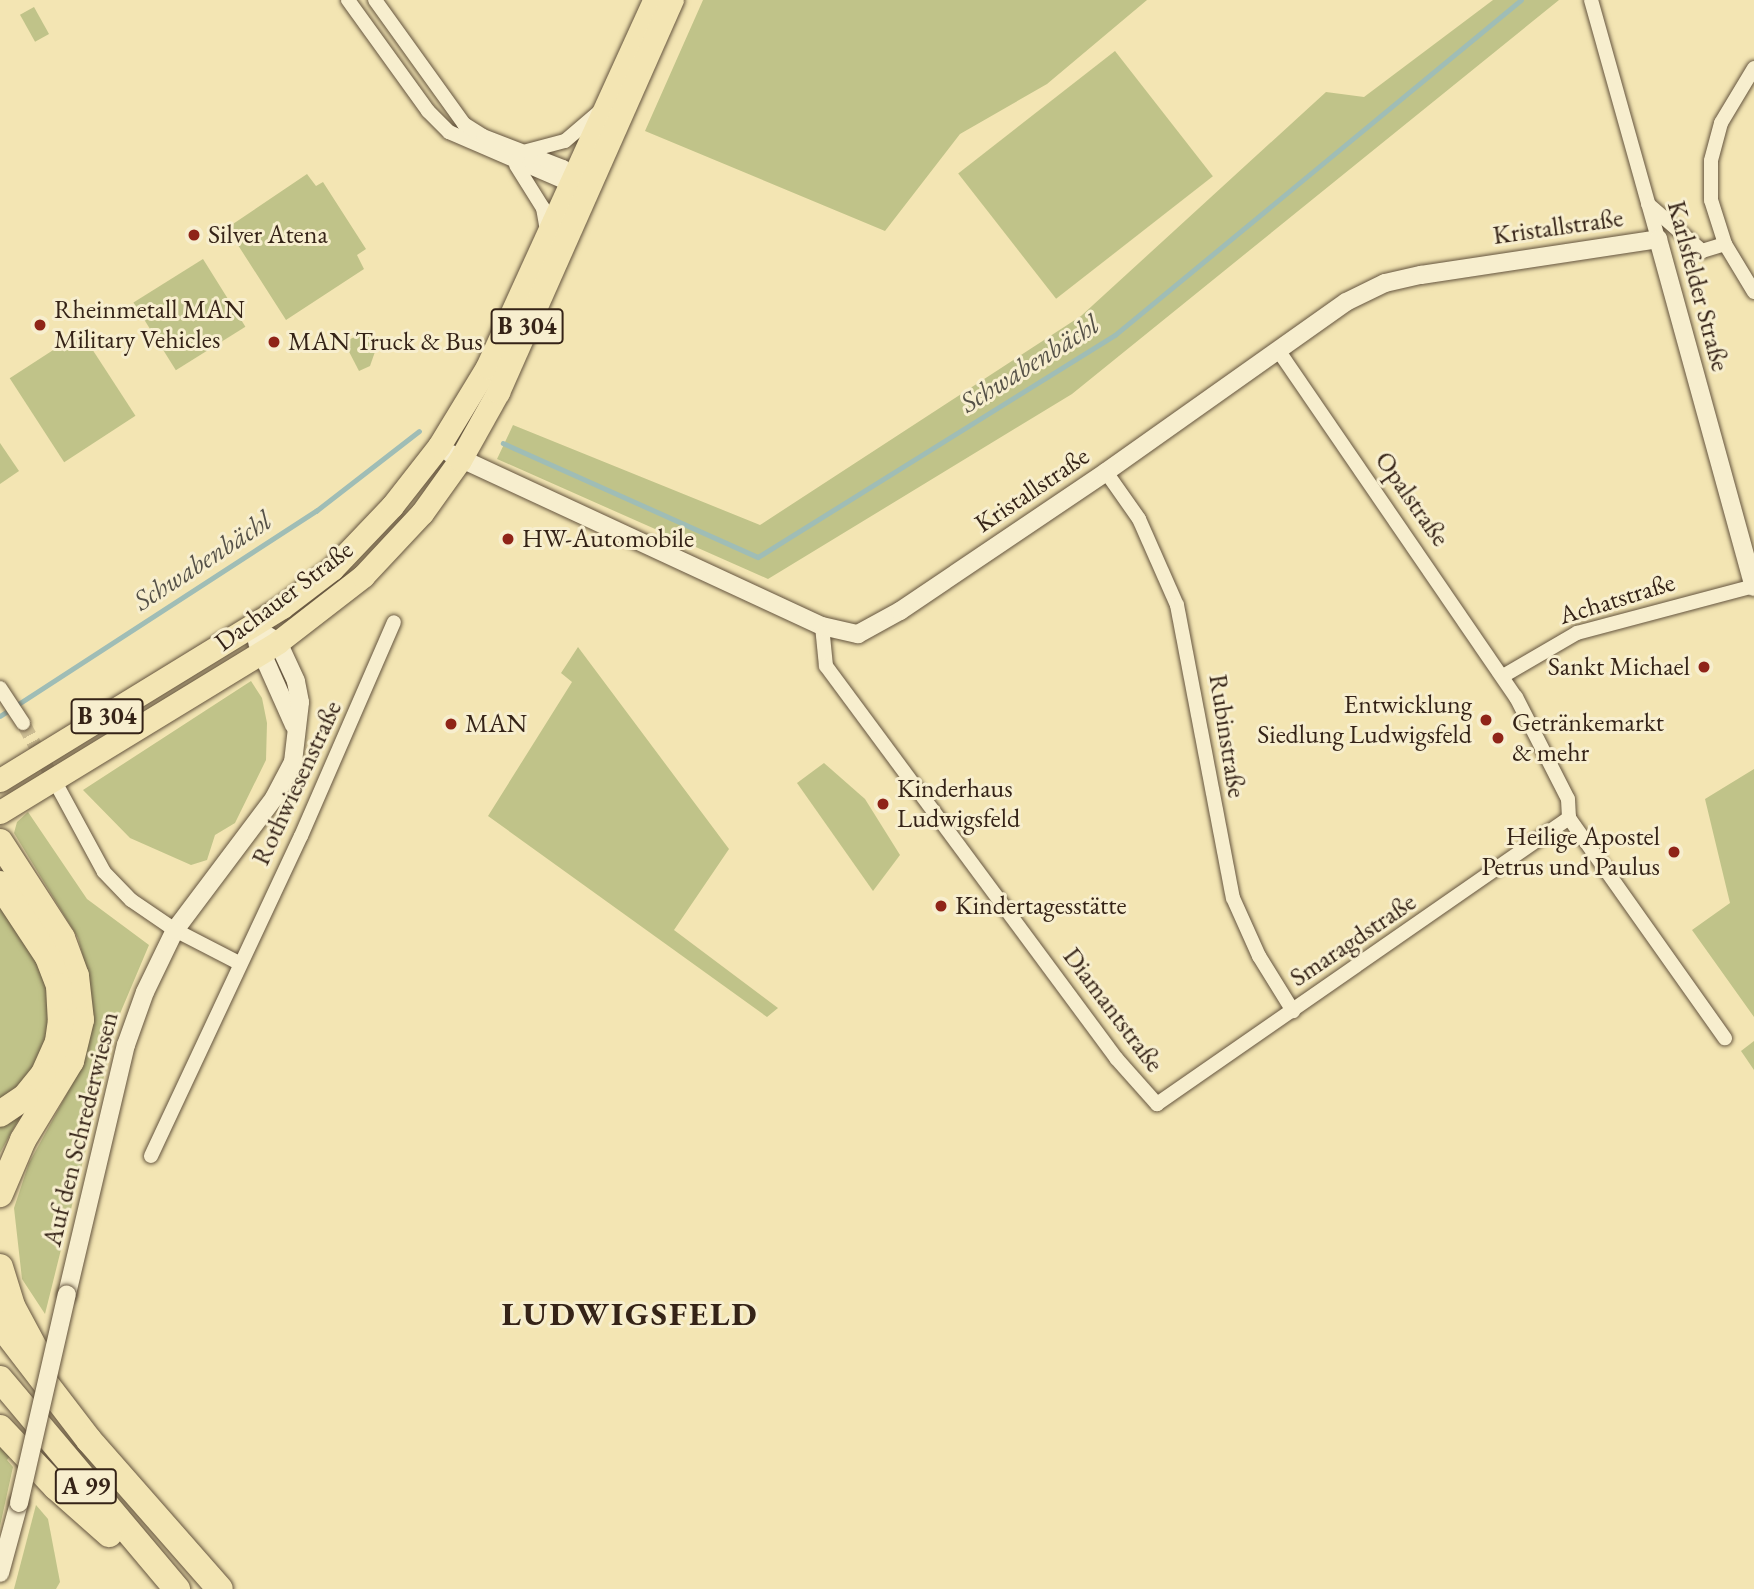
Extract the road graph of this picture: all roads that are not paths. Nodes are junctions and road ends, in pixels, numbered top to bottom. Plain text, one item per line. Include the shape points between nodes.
1 (348, 0) edge
2 (375, 0) edge
3 (654, 0) edge
4 (672, 0) edge
5 (1591, 0) edge
6 (1754, 68) edge
7 (604, 108) junction
8 (525, 151) junction
9 (516, 164) junction
10 (577, 183) junction
11 (1648, 204) junction
12 (547, 232) junction
13 (1658, 239) junction
14 (1725, 244) junction
15 (1754, 292) edge
16 (1278, 350) junction
17 (439, 446) junction
18 (460, 460) junction
19 (1106, 472) junction
20 (1754, 586) edge
21 (394, 622) dead end
22 (253, 626) junction
23 (822, 626) junction
24 (269, 648) junction
25 (1503, 677) junction
26 (0, 688) edge
27 (23, 723) tunnel mouth
28 (0, 780) edge
29 (59, 789) tunnel mouth
30 (0, 813) edge
31 (1569, 818) junction
32 (0, 842) edge
33 (0, 884) edge
34 (175, 930) junction
35 (239, 963) junction
36 (1293, 1011) junction
37 (1725, 1038) dead end
38 (1164, 1101) joint
39 (0, 1114) edge
40 (151, 1156) dead end
41 (0, 1194) edge
42 (0, 1267) edge
43 (0, 1324) edge
44 (0, 1379) edge
45 (67, 1412) junction
46 (0, 1428) edge
47 (0, 1573) edge
48 (175, 1589) edge
49 (220, 1589) edge

1 - 9 street via 437,122
2 - 8 street via 464,124
3 - 7 main road, Dachauer Straße / B 304
4 - 10 main road, Dachauer Straße / B 304
5 - 11 street, Karlsfelder Straße
6 - 14 street via 1721,123 1711,161 1711,200
7 - 8 street via 565,141
7 - 10 main road, Dachauer Straße / B 304
8 - 10 street
9 - 10 street
9 - 12 street via 543,208
10 - 12 main road, Dachauer Straße / B 304
10 - 18 main road, Dachauer Straße / B 304 via 498,391
11 - 13 street, Karlsfelder Straße
11 - 14 street via 1702,251
12 - 17 main road, Dachauer Straße / B 304 via 487,367
13 - 16 street, Kristallstraße via 1385,283 1346,302
13 - 20 street, Karlsfelder Straße
14 - 15 street
16 - 19 street, Kristallstraße
16 - 25 street, Opalstraße
17 - 18 street, Kristallstraße
17 - 22 main road, Dachauer Straße / B 304 via 392,506 332,569
18 - 23 street, Kristallstraße
18 - 24 main road, Dachauer Straße / B 304 via 422,513 371,568
19 - 23 street, Kristallstraße via 872,628 848,634
19 - 36 street, Rubinstraße via 1139,519 1177,605 1233,898 1259,956
20 - 25 street, Achatstraße via 1577,633
21 - 35 street, Rothwiesenstraße via 301,836
22 - 24 street, Auf den Schrederwiesen
22 - 28 main road, Dachauer Straße / B 304
23 - 38 street, Diamantstraße via 826,666 1116,1058 1143,1092 1157,1104
24 - 30 main road, Dachauer Straße / B 304
24 - 34 street, Auf den Schrederwiesen via 297,735 293,762 283,783
25 - 31 street, Opalstraße via 1564,790
26 - 27 street
29 - 34 street via 104,872 131,900
31 - 36 street, Smaragdstraße
31 - 37 street
32 - 41 highway via 62,937 76,976 81,1020 71,1061 17,1152
33 - 39 highway via 48,957 59,986 61,1020 58,1042 43,1075 25,1097
34 - 35 street
34 - 47 street, Auf den Schrederwiesen, bridge via 126,1045
35 - 40 street, Rothwiesenstraße
36 - 38 street, Smaragdstraße
42 - 45 highway via 12,1306
43 - 45 highway, A 99
44 - 48 highway, A 99
45 - 49 highway, A 99
46 - 48 highway via 55,1487

